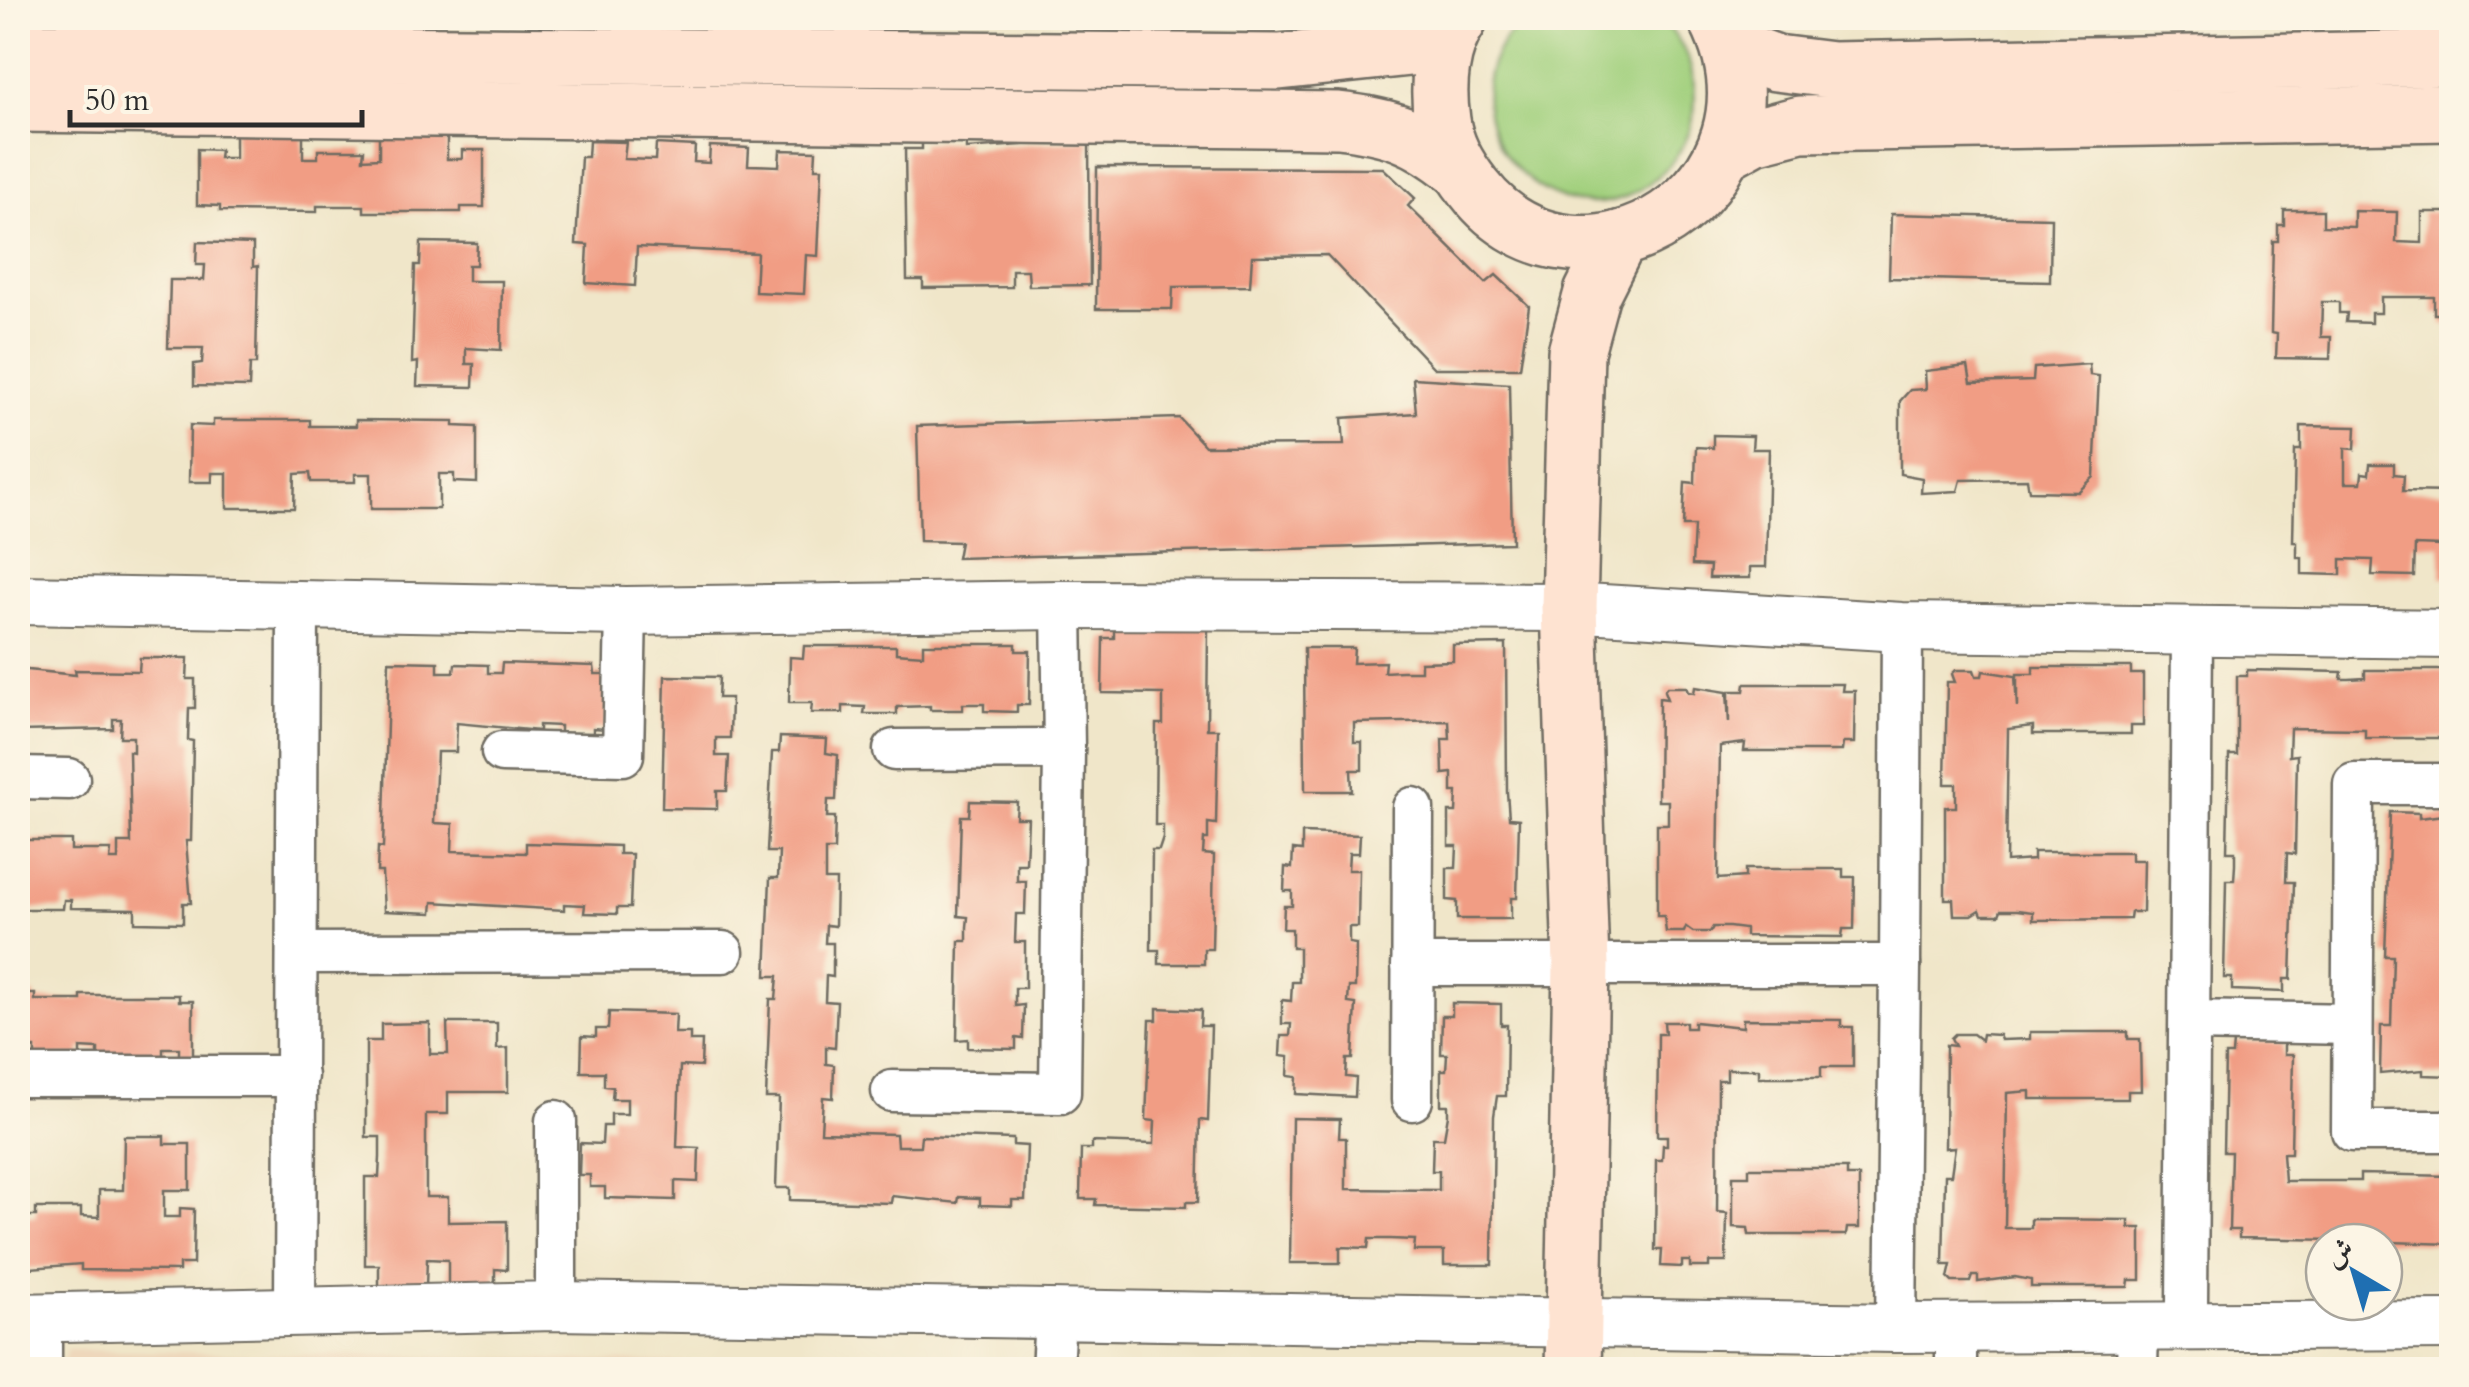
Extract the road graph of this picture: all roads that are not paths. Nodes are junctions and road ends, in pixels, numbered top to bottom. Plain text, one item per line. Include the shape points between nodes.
1 (1459, 20) edge
2 (1723, 32) edge
3 (18, 51) edge
4 (2452, 58) edge
5 (18, 104) edge
6 (2452, 113) edge
7 (1725, 152) junction
8 (1458, 168) junction
9 (1546, 237) junction
10 (1619, 239) junction
11 (1576, 352) junction
12 (18, 600) edge
13 (1062, 605) junction
14 (1570, 607) junction
15 (298, 608) junction
16 (626, 611) junction
17 (1902, 628) junction
18 (2192, 632) junction
19 (2452, 634) edge
20 (1064, 749) junction
21 (894, 750) dead end
22 (502, 752) dead end
23 (18, 778) edge
24 (68, 780) dead end
25 (2452, 784) edge
26 (1413, 808) dead end
27 (724, 952) dead end
28 (297, 954) junction
29 (1412, 964) junction
30 (1581, 965) junction
31 (1900, 965) junction
32 (2190, 1021) junction
33 (2352, 1024) junction
34 (18, 1076) edge
35 (297, 1076) junction
36 (892, 1091) dead end
37 (1412, 1100) dead end
38 (556, 1121) dead end
39 (2452, 1131) edge
40 (2187, 1305) dead end
41 (556, 1306) junction
42 (295, 1310) junction
43 (1055, 1317) junction
44 (29, 1318) edge
45 (2452, 1325) edge
46 (1896, 1328) junction
47 (1574, 1345) edge
48 (2137, 1348) edge
49 (1956, 1349) edge
50 (41, 1370) edge
51 (1052, 1370) edge

1 - 3 main road via 1410,48 1280,62
1 - 8 main road via 1443,57 1438,96 1443,133
2 - 4 main road via 1776,63 1832,70
2 - 7 main road via 1737,81
5 - 8 main road via 1338,120 1422,140
6 - 7 main road via 1801,124
7 - 10 main road via 1683,208
8 - 9 main road via 1511,222
9 - 10 main road
9 - 11 main road
10 - 11 main road via 1592,293
11 - 14 main road
12 - 15 street
13 - 14 street
13 - 16 street
13 - 20 street
14 - 17 street
14 - 30 main road
15 - 16 street
15 - 28 street
16 - 22 street via 623,755
17 - 18 street
17 - 31 street
18 - 19 street
18 - 32 street
20 - 21 street
20 - 36 street via 1060,1093
23 - 24 street
25 - 33 street via 2354,784
26 - 29 street
27 - 28 street
28 - 35 street
29 - 30 street
29 - 37 street
30 - 31 street
30 - 47 main road
31 - 46 street
32 - 33 street
32 - 40 street
33 - 39 street via 2352,1131
34 - 35 street
35 - 42 street
38 - 41 street
41 - 42 street
41 - 43 street
42 - 44 street
43 - 47 street
43 - 51 street
44 - 50 street
45 - 48 street
46 - 47 street
46 - 49 street
48 - 49 street

